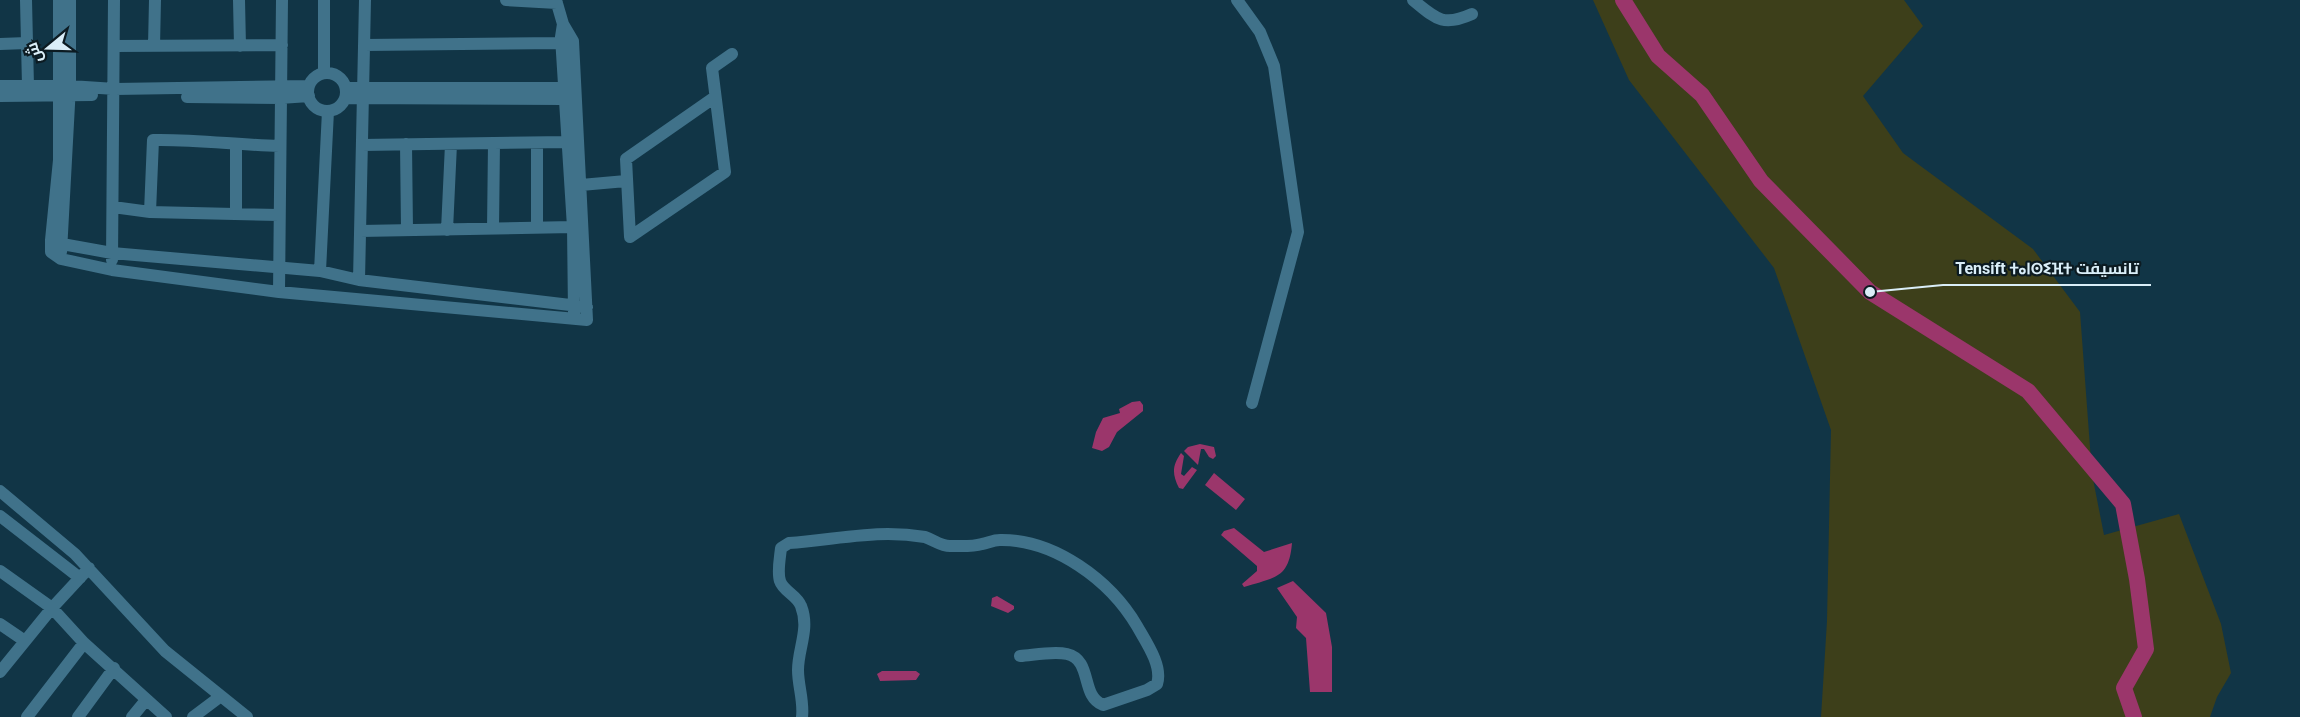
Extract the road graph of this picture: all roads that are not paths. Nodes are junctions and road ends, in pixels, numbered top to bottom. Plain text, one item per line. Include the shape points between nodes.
1 (26, 0) edge
2 (59, 0) edge
3 (70, 0) edge
4 (114, 0) edge
5 (154, 0) edge
6 (239, 0) edge
7 (282, 0) edge
8 (324, 0) edge
9 (364, 0) edge
10 (506, 0) edge
11 (1237, 0) edge
12 (1413, 0) edge
13 (556, 1) edge
14 (1472, 14) dead end
15 (563, 24) junction
16 (27, 43) junction
17 (561, 43) junction
18 (0, 44) edge
19 (282, 45) junction
20 (364, 45) junction
21 (114, 46) junction
22 (154, 46) junction
23 (240, 46) junction
24 (732, 54) dead end
25 (324, 73) junction
26 (0, 86) edge
27 (28, 86) junction
28 (64, 90) junction
29 (309, 91) junction
30 (114, 93) junction
31 (280, 93) junction
32 (345, 93) junction
33 (363, 93) junction
34 (564, 93) junction
35 (0, 96) edge
36 (715, 97) junction
37 (328, 111) junction
38 (567, 142) junction
39 (494, 143) junction
40 (537, 143) junction
41 (406, 144) junction
42 (451, 144) junction
43 (236, 145) junction
44 (362, 145) junction
45 (279, 146) junction
46 (626, 182) junction
47 (575, 184) junction
48 (113, 207) junction
49 (150, 212) junction
50 (236, 214) junction
51 (279, 215) junction
52 (573, 227) junction
53 (537, 228) junction
54 (493, 229) junction
55 (407, 230) junction
56 (447, 230) junction
57 (360, 231) junction
58 (56, 242) junction
59 (112, 253) junction
60 (157, 258) junction
61 (197, 261) junction
62 (239, 264) junction
63 (279, 267) junction
64 (112, 270) junction
65 (326, 273) junction
66 (156, 275) junction
67 (196, 280) junction
68 (364, 281) junction
69 (238, 286) junction
70 (414, 286) junction
71 (455, 291) junction
72 (279, 292) junction
73 (495, 296) junction
74 (328, 297) junction
75 (369, 300) junction
76 (410, 304) junction
77 (453, 308) junction
78 (493, 312) junction
79 (574, 313) junction
80 (1252, 403) dead end
81 (0, 491) edge
82 (0, 516) edge
83 (89, 568) junction
84 (0, 571) edge
85 (80, 578) junction
86 (52, 608) junction
87 (0, 624) edge
88 (25, 641) junction
89 (84, 643) junction
90 (1020, 657) dead end
91 (114, 669) junction
92 (0, 672) edge
93 (221, 696) junction
94 (146, 700) junction
95 (27, 717) edge
96 (78, 717) edge
97 (132, 717) edge
98 (166, 717) edge
99 (193, 717) edge
100 (247, 717) edge
101 (802, 717) edge

1 - 16 street
2 - 28 street
3 - 28 street
4 - 21 street
5 - 22 street
6 - 23 street
7 - 19 street
8 - 25 street
9 - 20 street
10 - 13 street
11 - 80 street via 1260,32 1274,66 1298,232
12 - 14 street via 1444,21
13 - 15 street
15 - 17 street
15 - 47 street via 573,41
16 - 18 street
16 - 27 street
17 - 20 street
17 - 34 street
19 - 23 street
19 - 31 street
20 - 33 street
21 - 22 street
21 - 30 street
22 - 23 street
24 - 36 street via 712,68
25 - 29 street via 314,78
25 - 32 street via 335,75 344,83
26 - 27 street
27 - 28 street
28 - 30 street
28 - 35 street
28 - 58 street
29 - 31 street
29 - 37 street via 315,107
30 - 31 street
30 - 48 street
31 - 45 street
32 - 33 street
32 - 37 street via 341,105
33 - 34 street
33 - 44 street
34 - 38 street
36 - 46 street via 626,159
36 - 46 street via 724,172 630,237
37 - 65 street
38 - 40 street
38 - 47 street
39 - 40 street
39 - 42 street
39 - 54 street
40 - 53 street
41 - 42 street
41 - 44 street
41 - 55 street
42 - 56 street
43 - 45 street
43 - 49 street via 193,139 153,140
43 - 50 street
44 - 57 street
45 - 51 street
46 - 47 street
47 - 52 street
47 - 79 street via 588,307
48 - 49 street
48 - 59 street
49 - 50 street
50 - 51 street
51 - 63 street
52 - 53 street
52 - 79 street
53 - 54 street
54 - 56 street
55 - 56 street
55 - 57 street
57 - 68 street
58 - 59 street
58 - 64 street via 61,259
59 - 60 street
59 - 64 street
60 - 61 street
60 - 66 street
61 - 62 street
61 - 67 street
62 - 63 street
62 - 69 street
63 - 65 street
63 - 72 street
64 - 66 street
65 - 68 street
65 - 74 street
66 - 67 street
67 - 69 street
68 - 70 street
68 - 75 street
69 - 72 street
70 - 71 street
70 - 76 street
71 - 73 street
71 - 77 street
72 - 74 street
73 - 78 street
73 - 79 street
74 - 75 street
75 - 76 street
76 - 77 street
77 - 78 street
78 - 79 street
81 - 83 street
82 - 85 street
83 - 85 street
83 - 93 street via 154,640
84 - 86 street
85 - 86 street
86 - 88 street
86 - 89 street
87 - 88 street
88 - 92 street
89 - 91 street
89 - 95 street
90 - 101 street via 1063,653 1075,657 1082,663 1093,697 1103,705 1147,690 1158,678 1145,640 1127,611 1086,570 1058,554 1006,540 949,546 925,537 888,534 789,543 781,548 779,579 797,598 805,626 798,672
91 - 94 street
91 - 96 street
93 - 99 street
93 - 100 street
94 - 97 street
94 - 98 street

